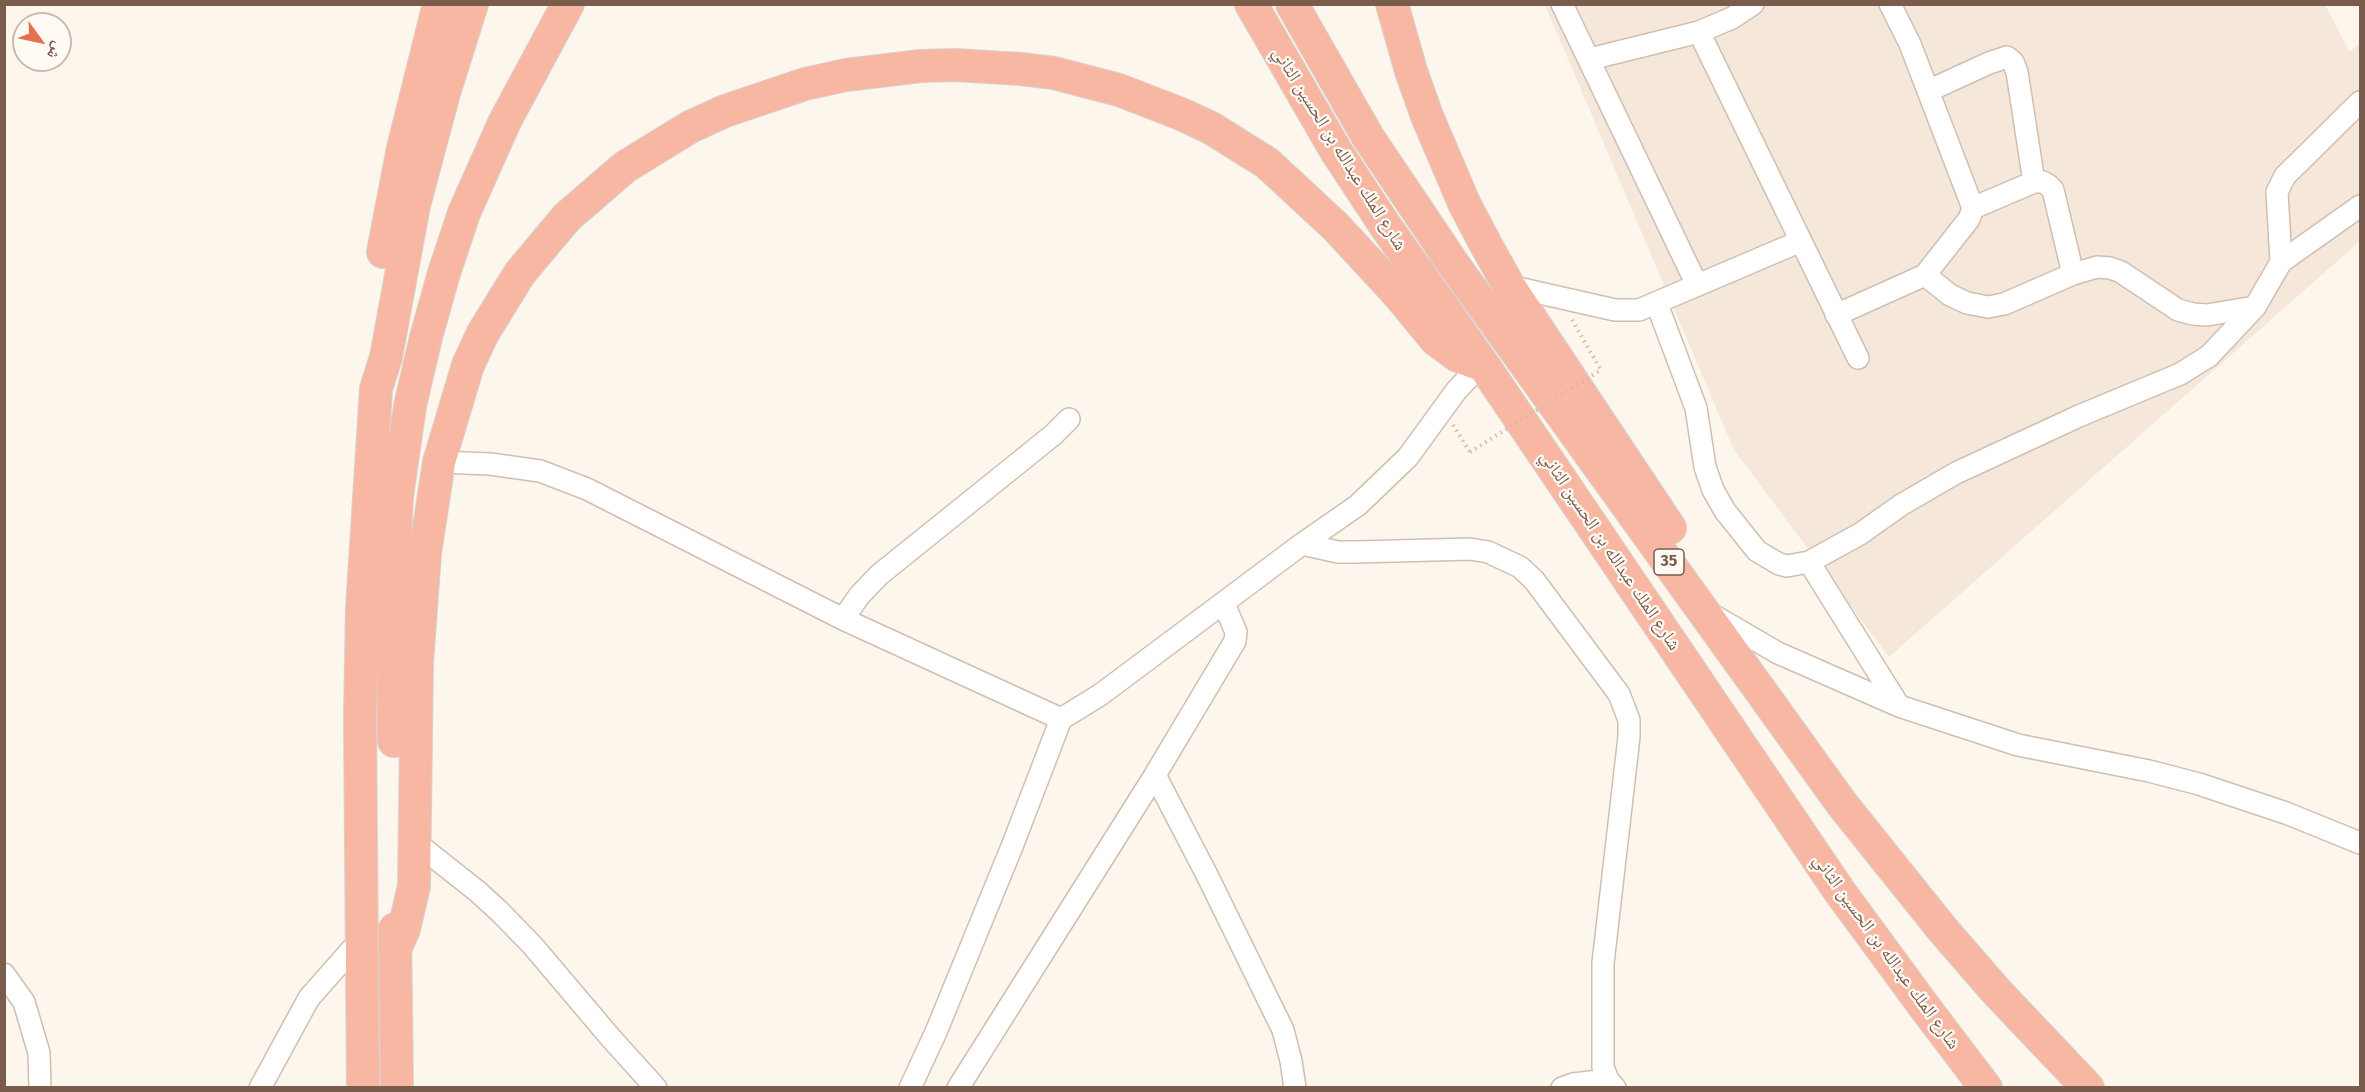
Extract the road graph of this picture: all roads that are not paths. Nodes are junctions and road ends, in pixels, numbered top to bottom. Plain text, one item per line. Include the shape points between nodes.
1 (439, 4) edge
2 (472, 4) edge
3 (568, 4) edge
4 (1251, 4) edge
5 (1292, 4) edge
6 (1392, 4) edge
7 (1562, 4) edge
8 (1753, 4) edge
9 (1890, 4) edge
10 (1699, 32) junction
11 (1590, 59) junction
12 (1928, 91) junction
13 (2361, 102) edge
14 (2034, 182) junction
15 (2361, 206) edge
16 (1974, 207) junction
17 (1800, 241) junction
18 (2281, 262) junction
19 (2073, 274) junction
20 (1925, 275) junction
21 (1697, 285) junction
22 (1509, 286) junction
23 (1657, 304) junction
24 (2255, 307) junction
25 (1836, 315) junction
26 (1858, 358) dead end
27 (1484, 366) junction
28 (376, 389) junction
29 (1069, 419) dead end
30 (440, 462) junction
31 (1302, 544) junction
32 (1809, 562) junction
33 (1695, 597) junction
34 (1224, 604) junction
35 (843, 619) junction
36 (1899, 706) junction
37 (1061, 719) junction
38 (1155, 775) junction
39 (414, 842) junction
40 (2361, 843) edge
41 (362, 938) junction
42 (395, 949) junction
43 (4, 974) edge
44 (1612, 1084) edge
45 (40, 1088) edge
46 (260, 1088) edge
47 (363, 1088) edge
48 (397, 1088) edge
49 (656, 1088) edge
50 (910, 1088) edge
51 (958, 1088) edge
52 (1295, 1088) edge
53 (1562, 1088) edge
54 (1986, 1088) edge
55 (2088, 1088) edge

1 - 28 highway via 403,148 380,270 369,343
2 - 28 highway via 419,184 386,357
3 - 42 highway via 505,121 464,213 444,273 410,406 398,496 392,587
4 - 27 highway, شارع الملك عبدالله بن الحسين الثاني / 35 via 1348,169 1432,296
5 - 33 highway, شارع الملك عبدالله بن الحسين الثاني / 35 via 1368,137 1454,265
6 - 22 highway via 1411,71 1444,160
7 - 11 street
8 - 10 street
9 - 12 street
10 - 11 street
10 - 17 street
11 - 21 street
12 - 14 street via 1989,63 2007,57 2013,62
12 - 16 street
13 - 18 street via 2285,176 2277,192
14 - 16 street
14 - 19 street via 2043,182 2053,190
15 - 18 street
16 - 20 street
17 - 21 street
17 - 25 street
18 - 24 street
19 - 20 street via 1988,307 1950,295
19 - 24 street via 2097,267 2110,268 2178,310 2193,314
20 - 25 street
21 - 23 street
22 - 23 street via 1615,310 1639,310
22 - 33 highway via 1670,527
23 - 32 street via 1696,408 1705,468 1725,511 1766,558 1786,566
24 - 32 street via 2209,356 2180,374 1956,472
25 - 26 street
27 - 30 highway via 1447,349 1302,194 1267,163 1210,128 1150,101 1065,76 988,66 921,66 805,84 725,111 657,146 595,191 542,245 489,323 468,365
27 - 31 street via 1456,391 1408,457 1376,490
27 - 54 highway, شارع الملك عبدالله بن الحسين الثاني / 35 via 1840,892
28 - 41 highway via 360,696
29 - 35 street via 879,575
30 - 35 street via 540,471 587,489
30 - 39 highway via 419,617
31 - 34 street
31 - 44 street via 1338,552 1470,549 1488,552 1520,567 1534,580 1619,694 1629,720 1629,737 1603,963 1604,1067
32 - 36 street
33 - 36 street, شارع الملك عبدالله بن الحسين الثاني / 35 via 1778,653
33 - 55 highway, شارع الملك عبدالله بن الحسين الثاني / 35 via 1892,868 1996,991
34 - 37 street
34 - 38 street via 1236,636
35 - 37 street
36 - 40 street, شارع الملك عبدالله بن الحسين الثاني / 35 via 2018,745 2199,784
37 - 50 street
38 - 51 street
38 - 52 street via 1283,1030
39 - 42 highway via 412,897
39 - 49 street via 499,911
41 - 46 street via 309,998
41 - 47 highway
42 - 48 highway
43 - 45 street via 24,1002 39,1053
44 - 53 street via 1573,1084

